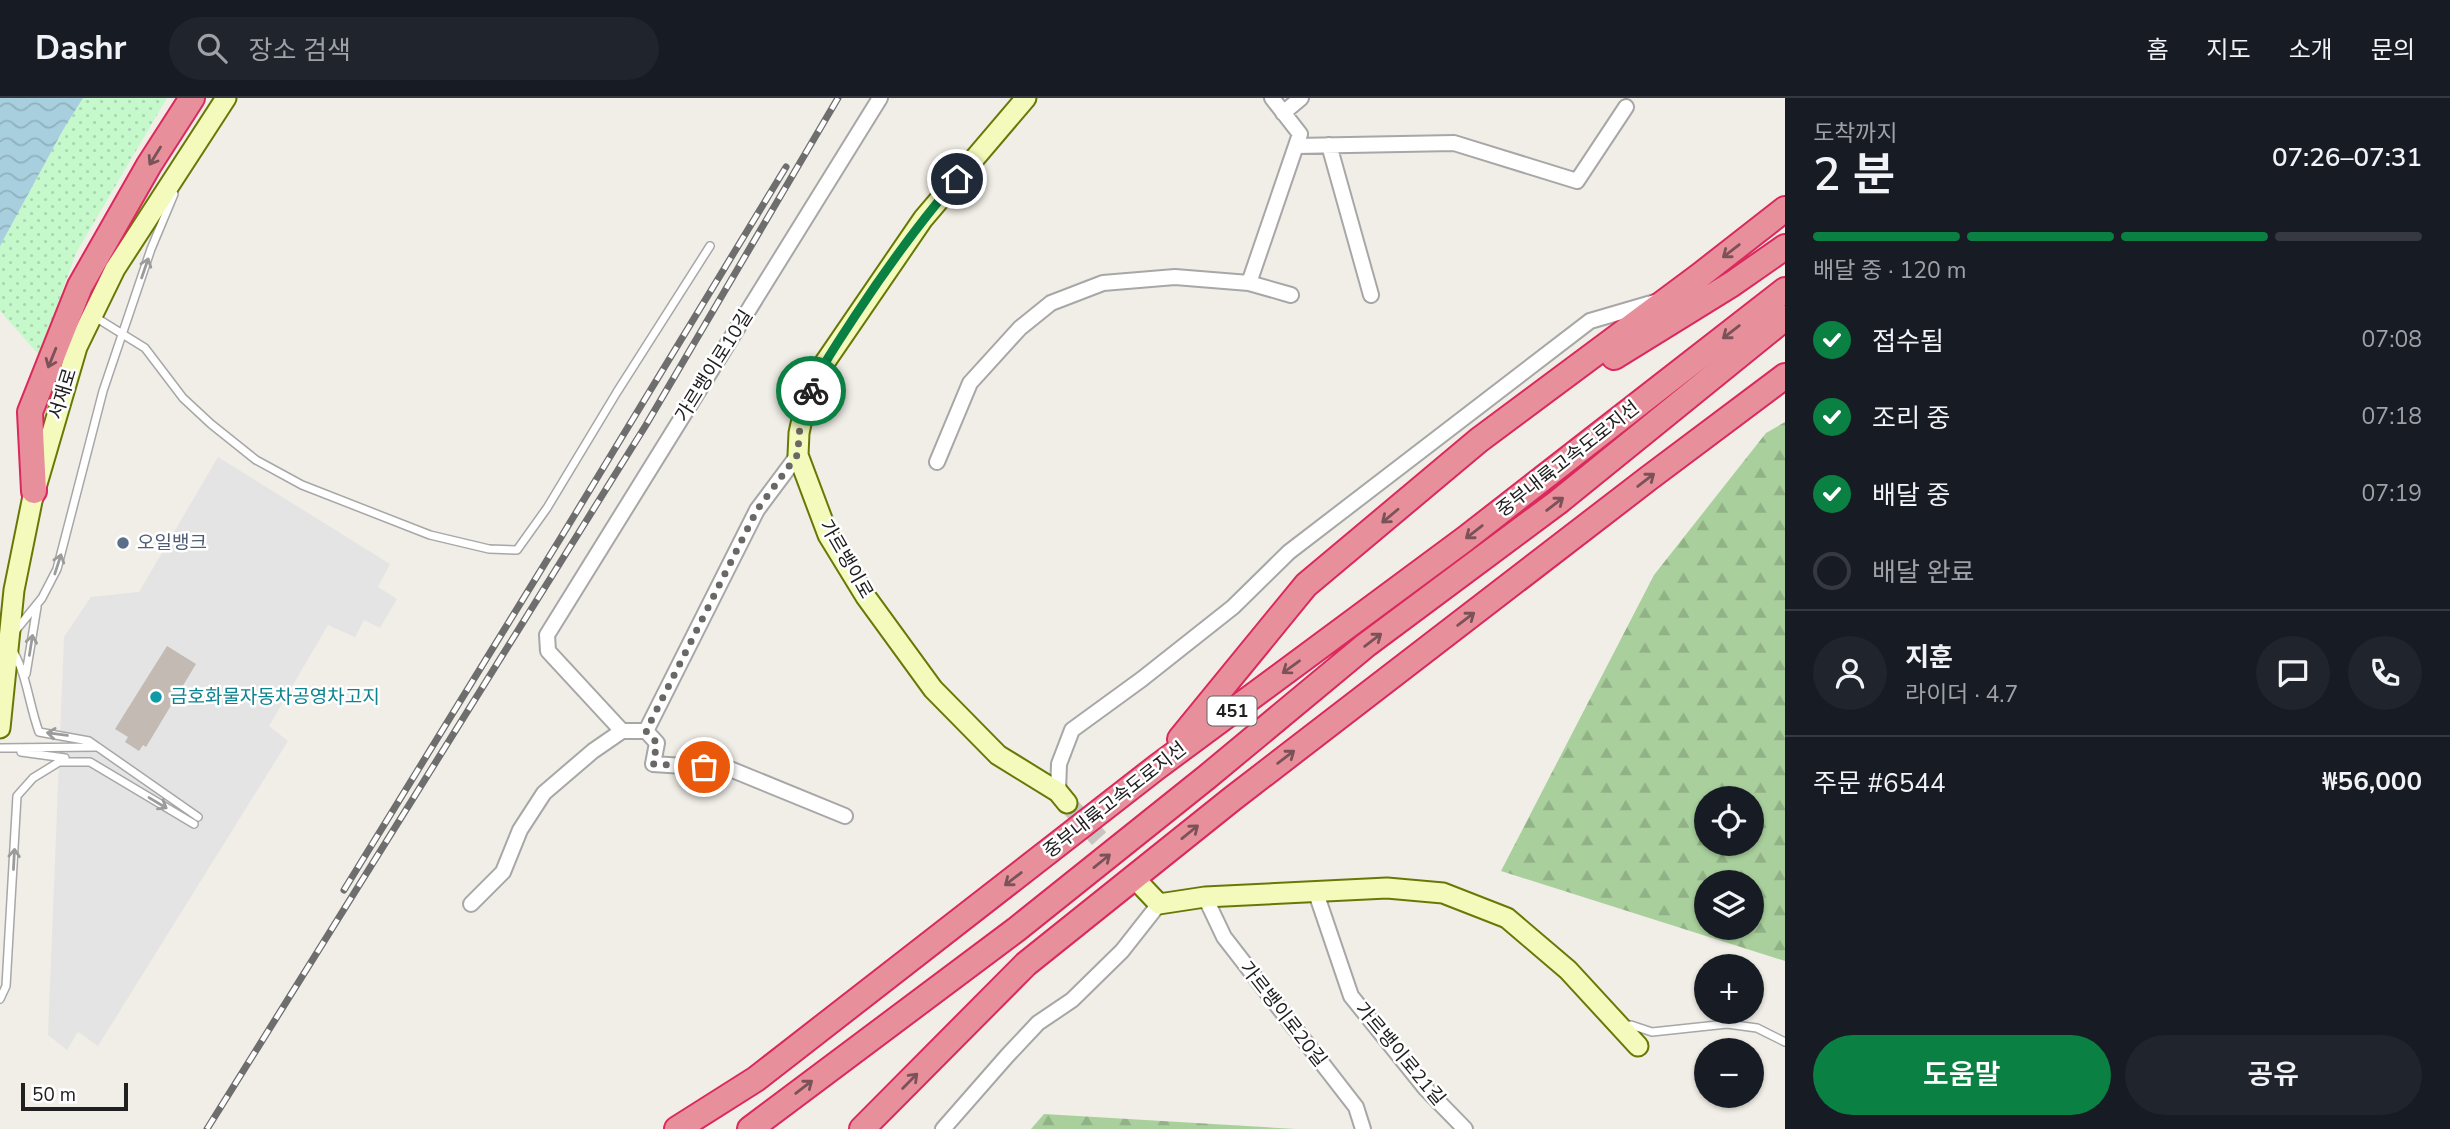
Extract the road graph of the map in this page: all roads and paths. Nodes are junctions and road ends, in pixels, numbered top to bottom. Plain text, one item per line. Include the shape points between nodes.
1 (192, 98) edge
2 (226, 98) edge
3 (880, 98) edge
4 (1026, 98) edge
5 (1272, 98) edge
6 (1301, 98) edge
7 (1626, 107) dead end
8 (1283, 113) junction
9 (1329, 145) junction
10 (1296, 146) junction
11 (191, 155) junction
12 (1785, 209) edge
13 (710, 246) dead end
14 (1785, 247) edge
15 (1249, 283) junction
16 (1785, 290) edge
17 (1291, 295) dead end
18 (1371, 295) dead end
19 (1670, 298) junction
20 (92, 315) junction
21 (1785, 318) edge
22 (123, 332) junction
23 (1785, 376) edge
24 (1479, 440) junction
25 (798, 454) junction
26 (937, 462) dead end
27 (34, 491) junction
28 (37, 604) junction
29 (7, 640) junction
30 (24, 685) junction
31 (0, 728) edge
32 (622, 731) junction
33 (646, 731) junction
34 (97, 747) junction
35 (0, 749) edge
36 (90, 762) junction
37 (1157, 766) junction
38 (1063, 798) joint
39 (845, 816) dead end
40 (1140, 884) tunnel mouth
41 (1316, 893) junction
42 (1205, 897) junction
43 (471, 904) dead end
44 (1159, 904) junction
45 (0, 999) edge
46 (1620, 1027) junction
47 (1785, 1042) edge
48 (1638, 1046) dead end
49 (677, 1129) edge
50 (750, 1129) edge
51 (862, 1129) edge
52 (943, 1129) edge
53 (1363, 1129) edge
54 (1465, 1129) edge

1 -> 27 highway via 80,286 30,412
2 - 11 street, 서재로
3 - 32 street, 가르뱅이로10길 via 547,635 548,651
4 - 25 street, 가르뱅이로 via 923,219 821,368 807,401
5 - 8 street
6 - 8 street
7 - 9 street via 1577,181 1454,143
8 - 10 street via 1300,134
9 - 10 street
9 - 18 street
10 - 15 street
11 - 20 street, 서재로 via 115,269
22 -> 11 lane via 151,249
12 -> 19 highway
13 - 22 lane via 517,550 489,549 430,535 302,485 256,460 193,407 145,348
14 - 24 highway
15 - 17 street
15 - 26 street via 1175,277 1103,283 1051,303 1020,328 970,383
16 -> 37 highway, 중부내륙고속도로지선 / 451 via 1465,539
19 - 24 highway
19 - 38 street via 1590,321 1289,552 1233,607 1072,730 1059,764
20 - 22 lane
20 - 27 street, 서재로 via 77,346
50 -> 21 highway, 중부내륙고속도로지선 / 451 via 1017,929 1366,645 1558,502
28 -> 22 lane via 57,569
51 -> 23 highway via 1026,964 1243,790
24 -> 37 highway via 1306,585
25 - 33 street via 757,510
25 - 38 street, 가르뱅이로 via 828,536 933,689 998,755
27 - 29 street, 서재로
28 - 29 lane
30 -> 28 lane
29 - 30 lane via 23,668
29 - 31 street, 서재로
34 -> 30 lane via 89,741 39,732
32 - 33 street
32 - 43 street via 544,793 520,830 503,872
33 - 39 street via 657,743 653,764 730,769
34 - 35 lane
36 -> 34 lane via 196,821
35 - 36 lane
45 -> 36 lane via 6,986 17,796 33,778 59,762
37 -> 49 highway, 중부내륙고속도로지선 / 451 via 756,1079
40 - 44 street
41 - 42 street
41 - 46 street via 1388,888 1443,892 1507,918 1568,970
41 - 54 street, 가르뱅이로21길 via 1351,996 1426,1089
42 - 44 street
42 - 53 street, 가르뱅이로20길 via 1224,937 1356,1107
44 - 52 street via 1122,951 1072,1000 1038,1023
46 - 47 lane via 1630,1025 1652,1032 1727,1024 1757,1028
46 - 48 street

